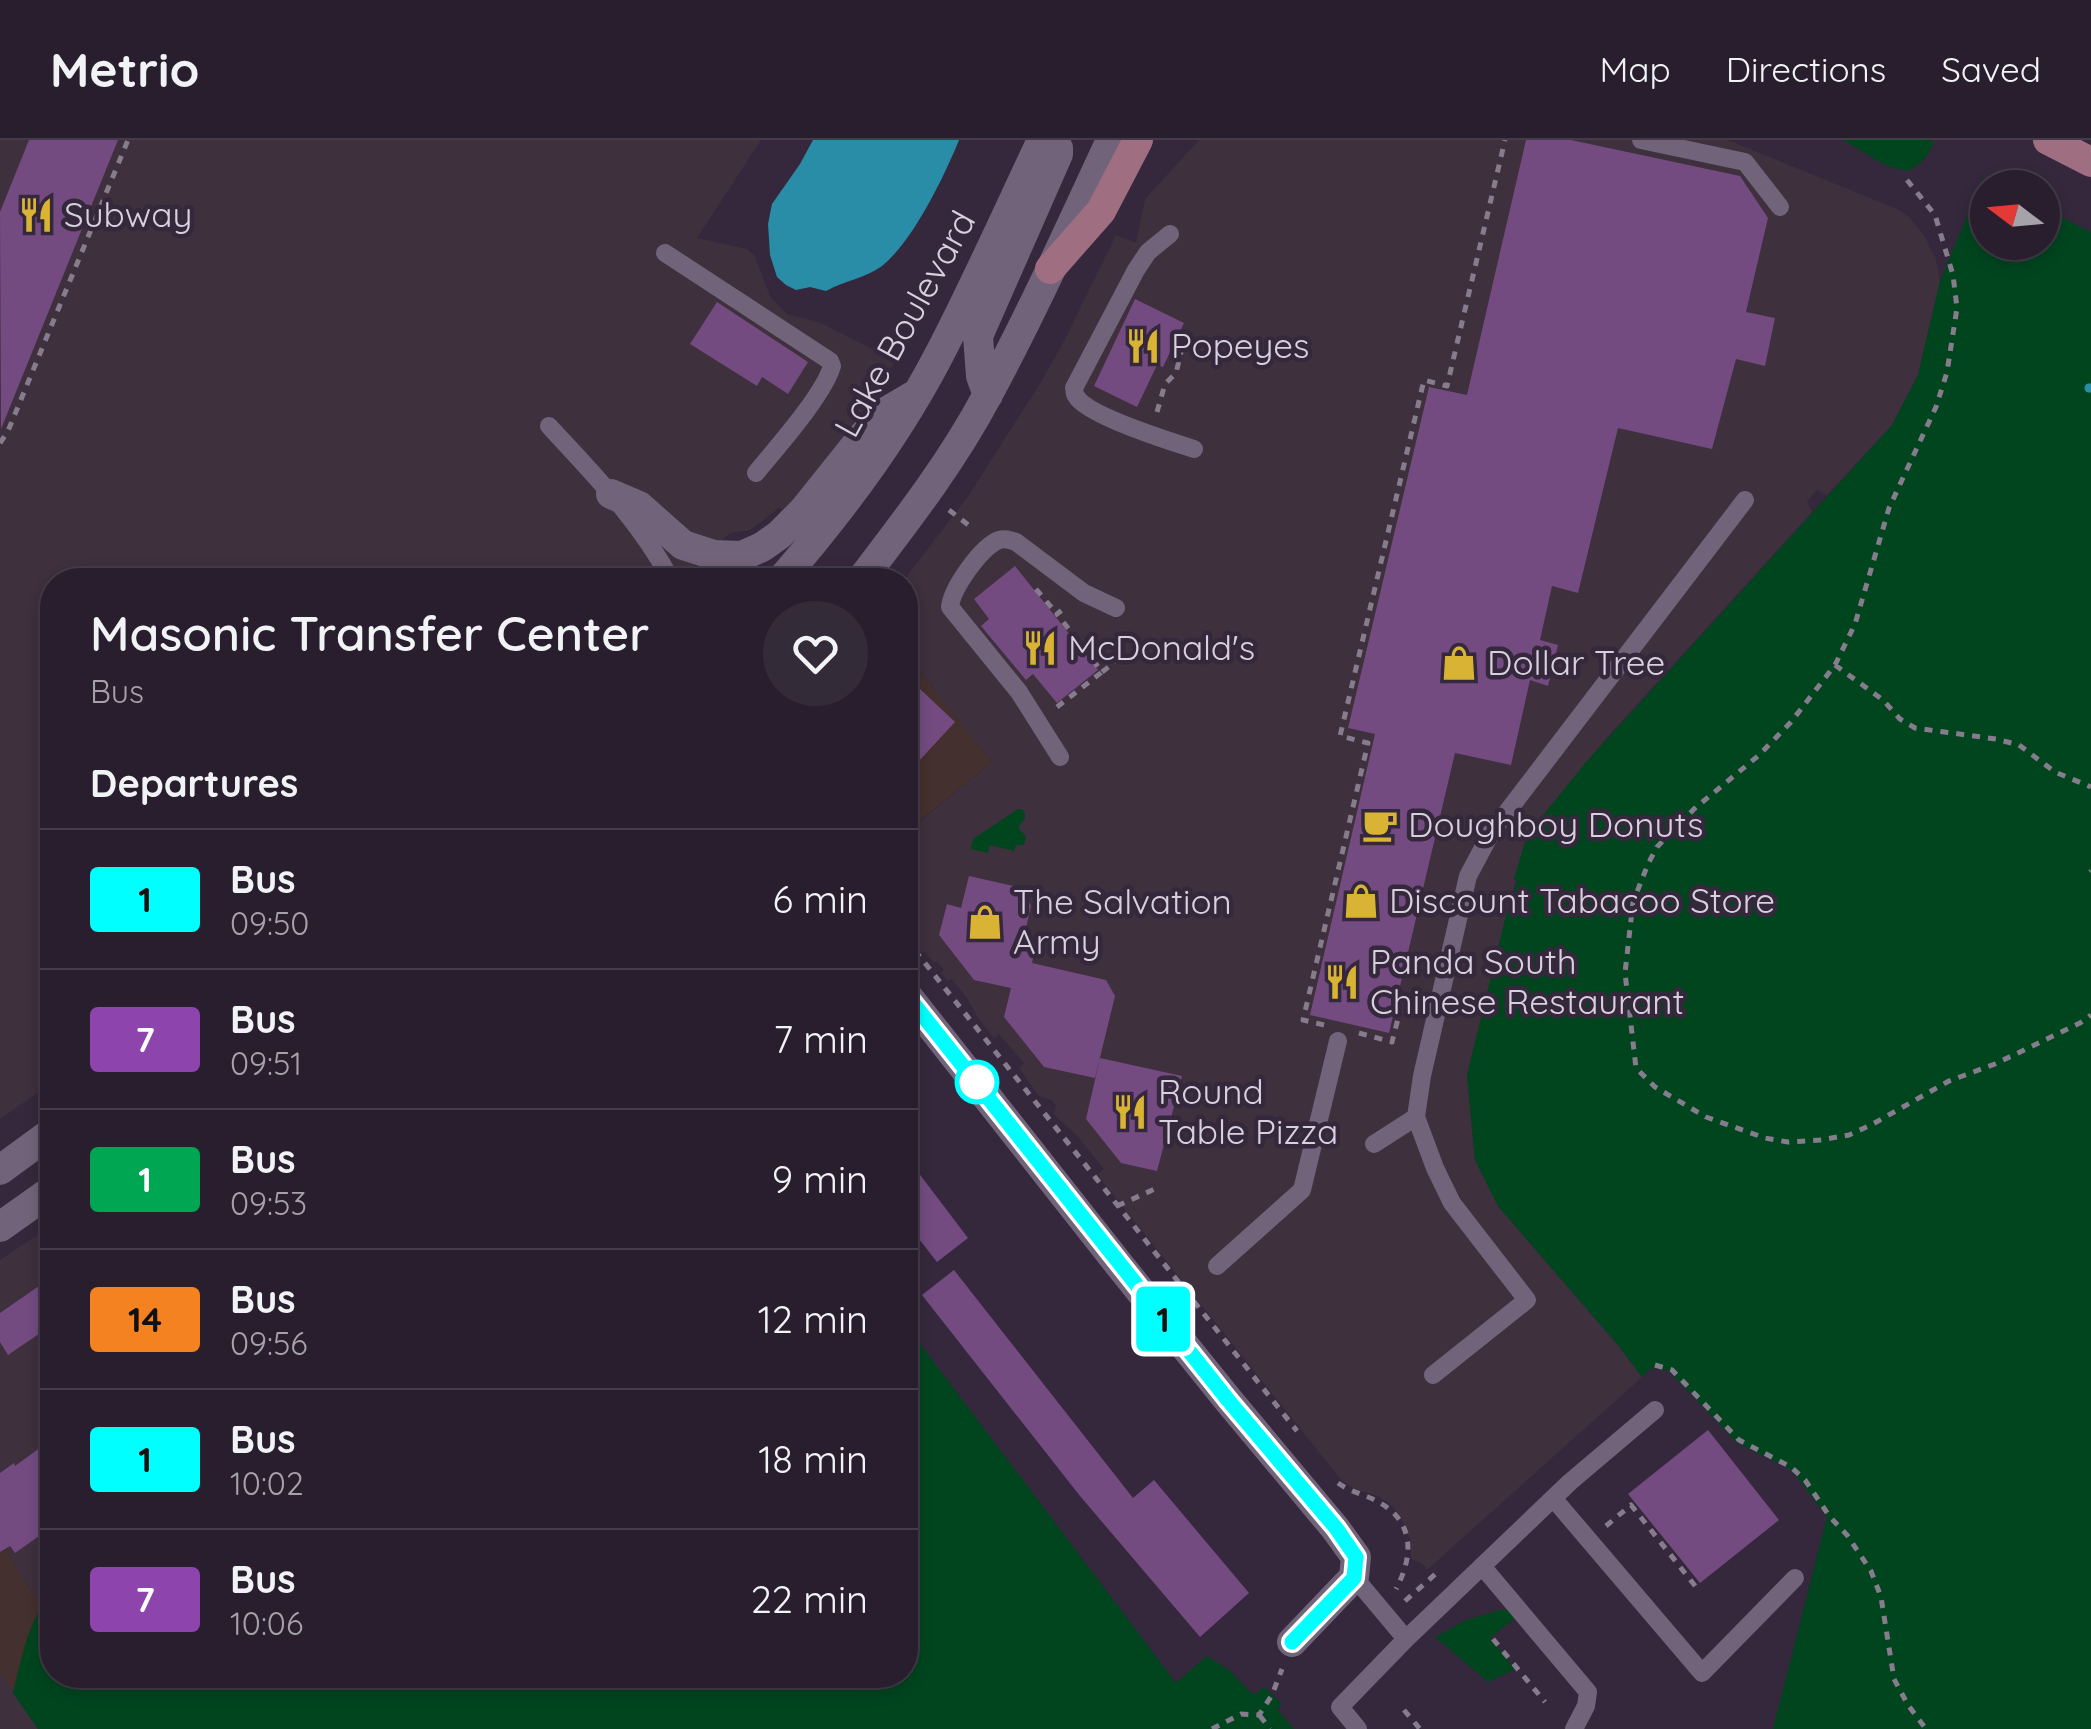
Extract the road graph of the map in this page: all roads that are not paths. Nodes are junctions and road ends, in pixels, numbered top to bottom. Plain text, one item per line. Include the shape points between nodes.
1 (1042, 140) edge
2 (1059, 140) edge
3 (1111, 140) edge
4 (1138, 140) edge
5 (1641, 140) edge
6 (2048, 140) edge
7 (2091, 162) edge
8 (1780, 207) dead end
9 (1170, 234) dead end
10 (664, 253) dead end
11 (1050, 269) junction
12 (915, 395) junction
13 (988, 395) junction
14 (549, 426) dead end
15 (1194, 448) dead end
16 (756, 473) dead end
17 (611, 494) junction
18 (1745, 500) dead end
19 (664, 568) edge
20 (791, 568) edge
21 (870, 568) edge
22 (1116, 608) dead end
23 (1060, 756) dead end
24 (918, 1008) edge
25 (1338, 1041) dead end
26 (1416, 1117) junction
27 (40, 1141) edge
28 (1374, 1144) dead end
29 (0, 1170) edge
30 (40, 1199) edge
31 (0, 1227) edge
32 (1217, 1266) dead end
33 (1433, 1375) dead end
34 (1655, 1410) dead end
35 (1553, 1498) junction
36 (1482, 1566) junction
37 (1354, 1578) junction
38 (1795, 1578) dead end
39 (1406, 1638) junction
40 (1292, 1642) road end
41 (1358, 1729) edge
42 (1574, 1729) edge

1 - 12 main road, Lake Boulevard
2 - 13 main road via 978,336
3 - 11 main road
4 - 11 main road via 1101,210
5 - 8 lane via 1744,162
6 - 7 main road
9 - 15 lane via 1136,270 1074,388 1085,406
10 - 16 lane via 832,366
11 - 13 main road
12 - 17 main road via 879,416 779,535 742,556 684,545 639,506
12 - 20 main road, Lake Boulevard via 829,525
13 - 21 main road
14 - 17 lane
17 - 19 lane
18 - 26 lane via 1479,854 1468,876
22 - 23 lane via 1084,593 1016,542 1000,540 967,571 950,602
24 - 37 main road via 1336,1528 1356,1557
25 - 32 lane via 1302,1190
26 - 28 lane
26 - 33 lane via 1452,1203 1527,1300
27 - 29 main road
30 - 31 main road
34 - 35 lane
35 - 36 lane
35 - 38 lane via 1702,1673
36 - 39 lane
36 - 42 lane via 1588,1692
37 - 39 lane
37 - 40 main road
39 - 41 lane via 1340,1707

